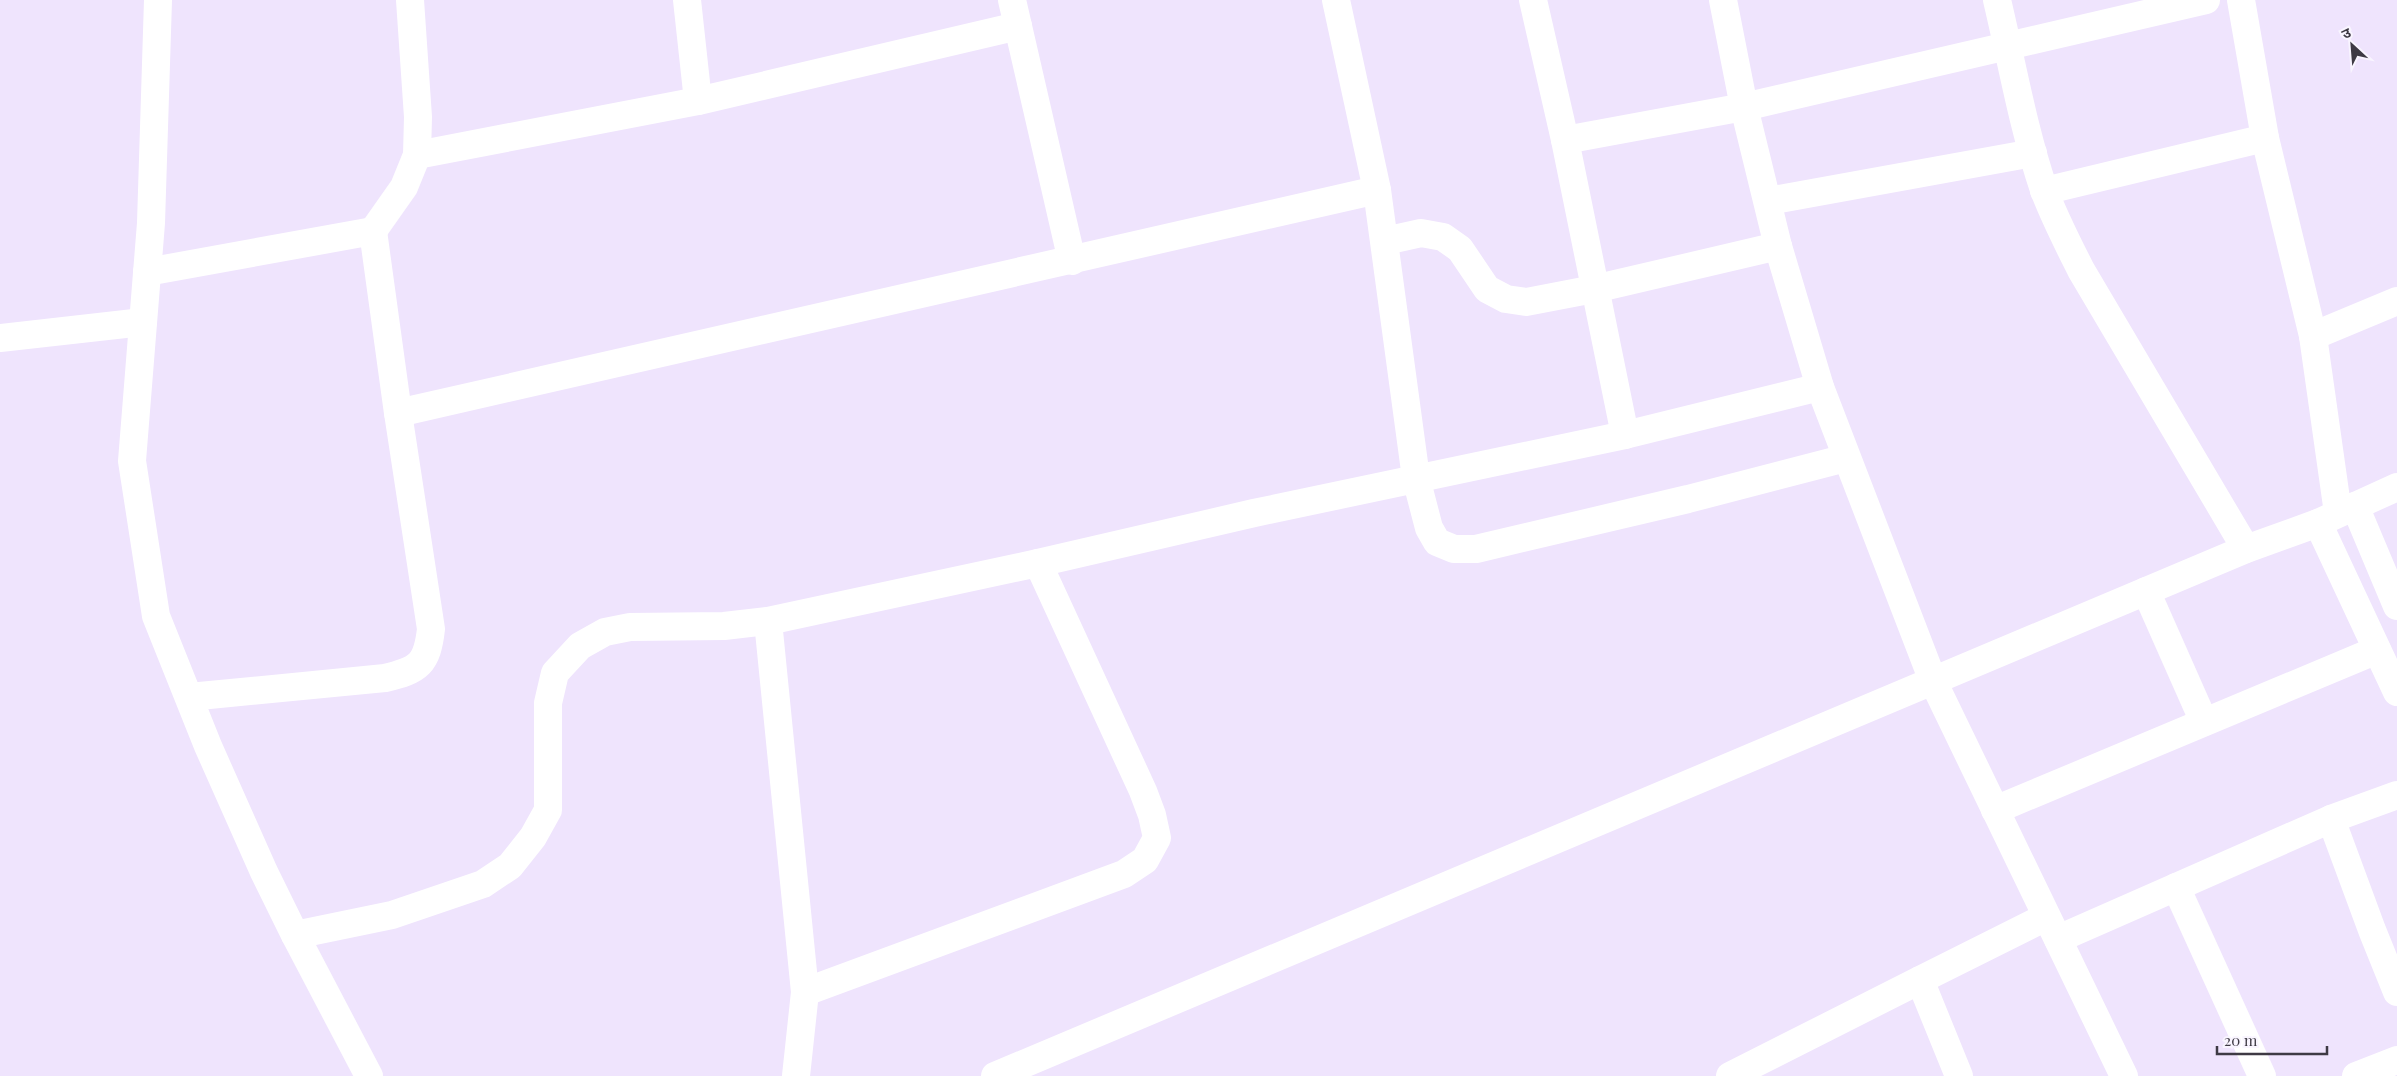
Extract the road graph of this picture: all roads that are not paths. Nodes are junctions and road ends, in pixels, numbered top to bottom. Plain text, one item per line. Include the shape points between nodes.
1 (158, 0) edge
2 (410, 0) edge
3 (687, 0) edge
4 (1336, 0) edge
5 (1533, 0) edge
6 (1723, 0) edge
7 (1997, 0) edge
8 (2206, 0) edge
9 (2241, 0) edge
10 (1015, 13) edge
11 (2008, 46) junction
12 (698, 101) junction
13 (1744, 107) junction
14 (2266, 138) junction
15 (1565, 140) junction
16 (2033, 153) junction
17 (417, 155) junction
18 (1377, 190) junction
19 (2044, 191) junction
20 (1768, 201) junction
21 (373, 231) junction
22 (1384, 241) junction
23 (1778, 246) junction
24 (1072, 261) junction
25 (147, 272) junction
26 (1594, 289) junction
27 (2397, 301) edge
28 (143, 322) junction
29 (2313, 336) junction
30 (0, 338) edge
31 (1820, 387) junction
32 (398, 413) junction
33 (1625, 434) junction
34 (1846, 458) junction
35 (1416, 478) junction
36 (2397, 487) edge
37 (2337, 514) junction
38 (2246, 550) junction
39 (1038, 563) junction
40 (2146, 591) junction
41 (2397, 606) edge
42 (768, 621) junction
43 (2377, 650) junction
44 (1933, 681) junction
45 (2397, 692) edge
46 (189, 697) junction
47 (2204, 722) junction
48 (2397, 794) edge
49 (1995, 810) junction
50 (2331, 819) junction
51 (2176, 887) junction
52 (2052, 928) junction
53 (295, 935) junction
54 (1920, 980) junction
55 (805, 992) junction
56 (2397, 992) edge
57 (2397, 1060) edge
58 (369, 1076) edge
59 (796, 1076) edge
60 (995, 1076) edge
61 (1730, 1076) edge
62 (1959, 1076) edge
63 (2124, 1076) edge
64 (2262, 1076) edge
65 (2356, 1076) edge

1 - 25 street
2 - 17 street via 418,117
3 - 12 street
4 - 18 street
5 - 15 street
6 - 13 street
7 - 11 street
8 - 11 street
9 - 14 street
10 - 12 street
10 - 24 street
11 - 13 street
11 - 16 street
12 - 17 street
13 - 15 street
13 - 20 street
14 - 19 street
14 - 29 street
15 - 26 street
16 - 19 street
16 - 20 street
17 - 21 street via 404,186
18 - 22 street
18 - 24 street
19 - 38 street via 2081,270
20 - 23 street
21 - 25 street
21 - 32 street
22 - 26 street via 1421,233 1443,237 1460,249 1487,289 1506,299 1526,302
22 - 35 street
23 - 26 street
23 - 31 street
24 - 32 street
25 - 28 street
26 - 33 street
27 - 29 street
28 - 30 street
28 - 46 street via 132,461 156,616
29 - 37 street
31 - 33 street
31 - 34 street
32 - 46 street via 431,629 428,650 420,665 408,673 385,678
33 - 35 street
34 - 35 street via 1476,549 1454,549 1437,542 1429,528
34 - 44 street
35 - 39 street
36 - 37 street
37 - 38 street
37 - 41 street
37 - 43 street
38 - 40 street
39 - 42 street
39 - 55 street via 1152,814 1157,838 1145,860 1124,874
40 - 44 street
40 - 47 street
42 - 53 street via 724,626 630,627 605,632 580,646 555,673 548,703 548,810 533,837 510,866 483,884 392,914
42 - 55 street
43 - 45 street
43 - 47 street
44 - 49 street
44 - 60 street
46 - 53 street via 264,872
47 - 49 street
48 - 50 street
49 - 52 street
50 - 51 street
50 - 56 street
51 - 52 street
51 - 64 street
52 - 54 street
52 - 63 street
53 - 58 street
54 - 61 street
54 - 62 street
55 - 59 street
57 - 65 street

